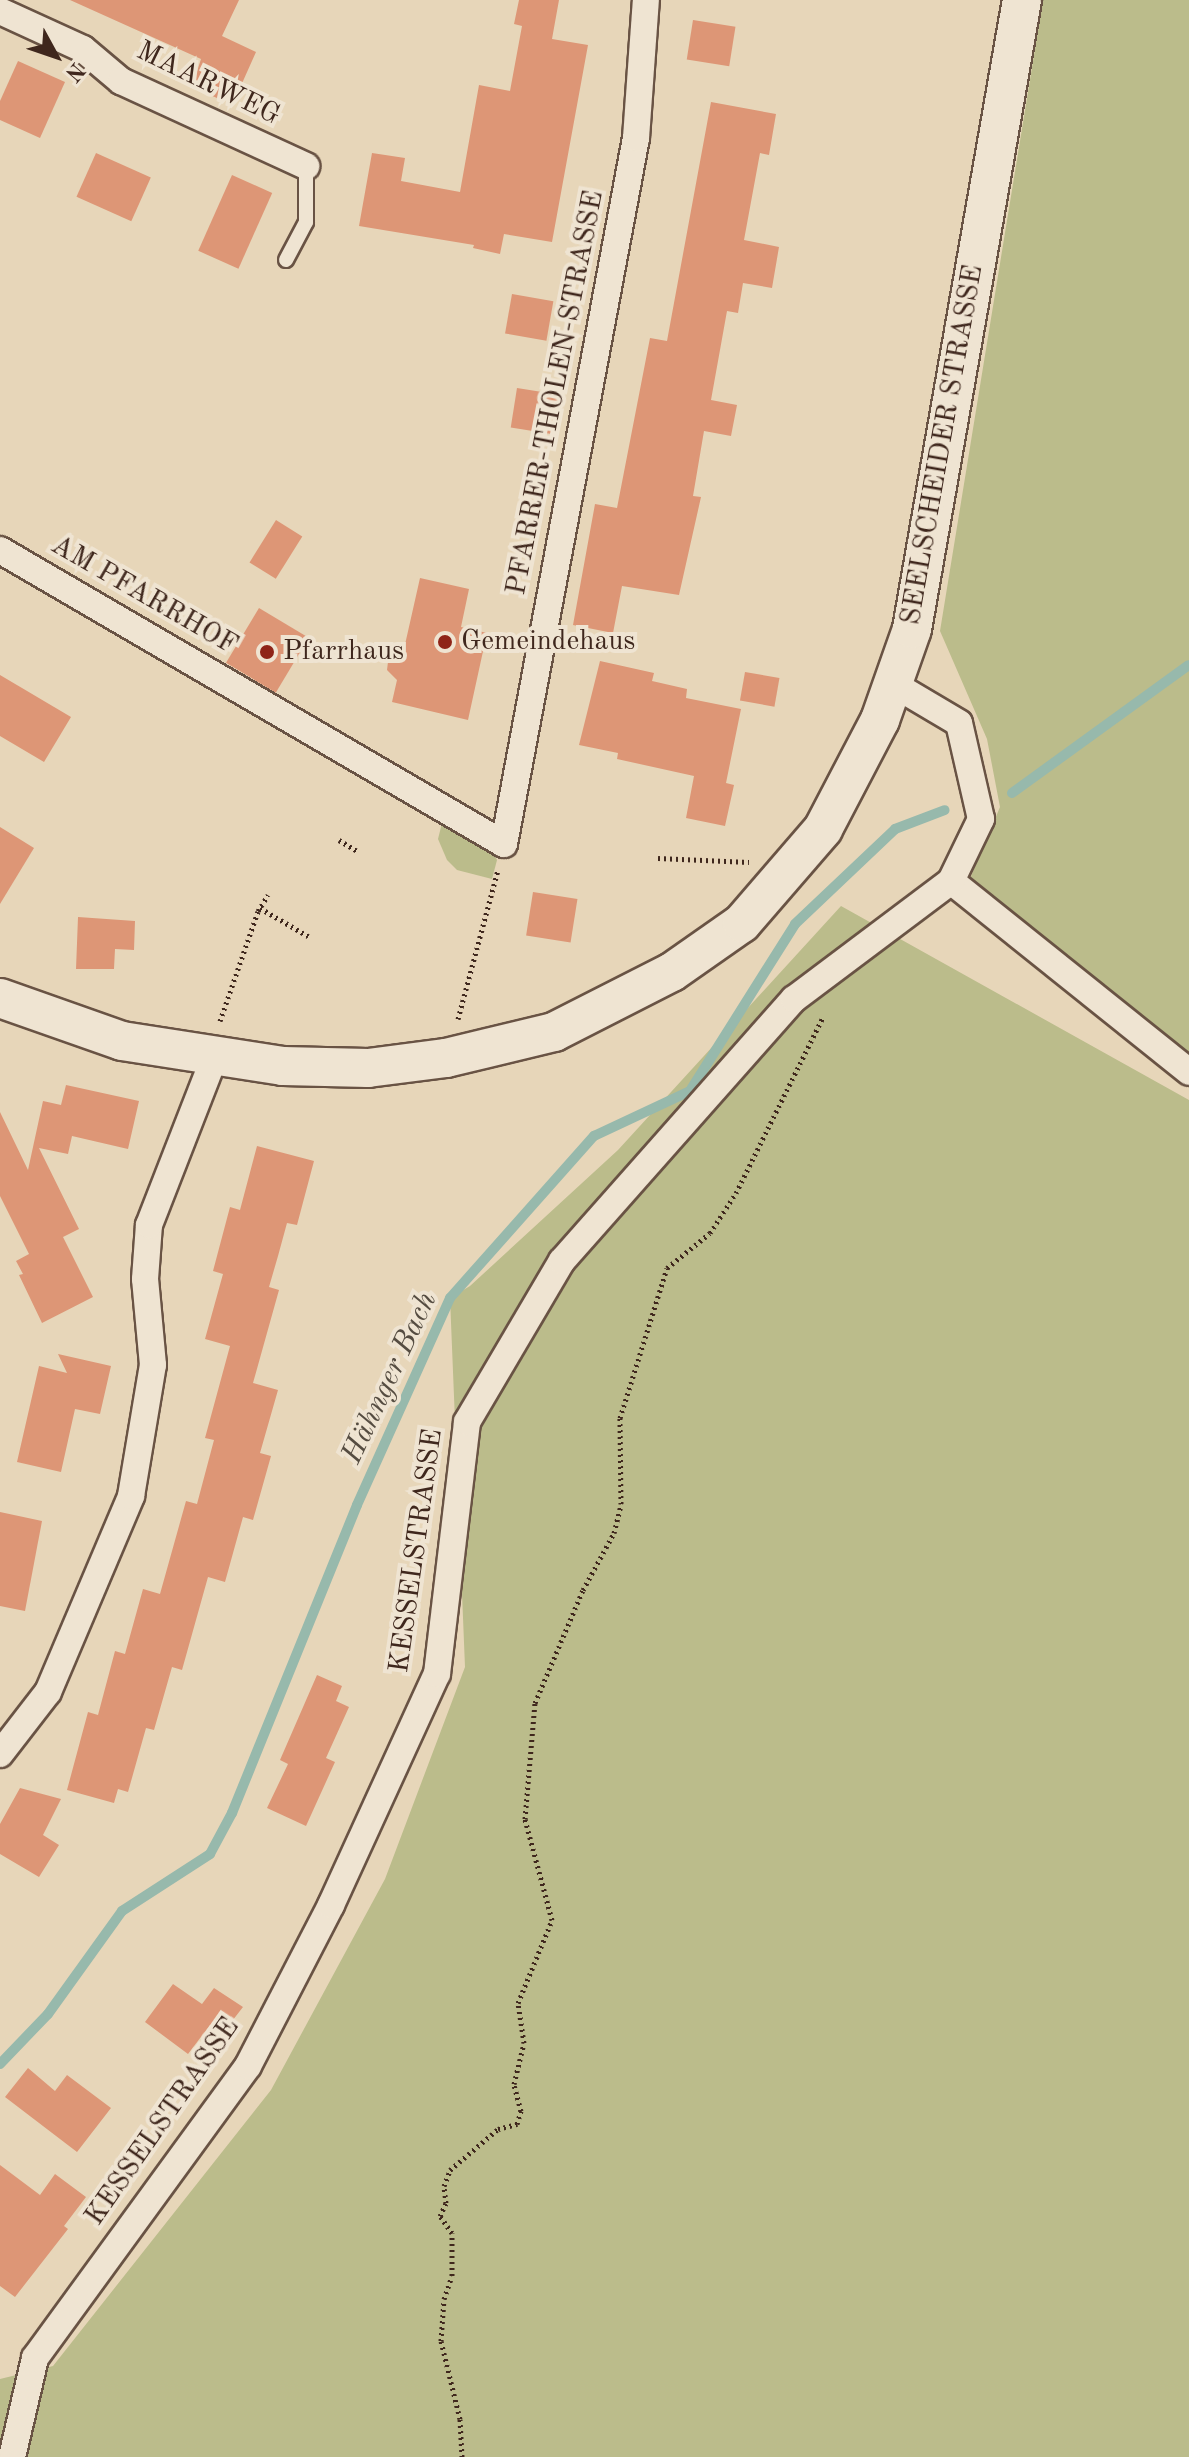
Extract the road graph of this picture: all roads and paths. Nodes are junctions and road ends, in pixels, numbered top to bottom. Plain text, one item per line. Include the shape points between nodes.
1 (646, 0) edge
2 (1022, 0) edge
3 (0, 11) edge
4 (306, 166) joint
5 (286, 260) dead end
6 (0, 550) edge
7 (893, 684) junction
8 (339, 840) dead end
9 (504, 844) junction
10 (359, 852) dead end
11 (658, 858) dead end
12 (794, 864) junction
13 (951, 881) junction
14 (268, 895) dead end
15 (260, 907) junction
16 (308, 936) dead end
17 (0, 998) edge
18 (827, 1008) dead end
19 (214, 1058) junction
20 (446, 1058) junction
21 (1189, 1072) edge
22 (0, 1754) edge
23 (12, 2457) edge
24 (462, 2457) edge

1 - 9 street, PFARRER-THOLEN-STRASSE via 636,138
2 - 7 street, SEELSCHEIDER STRASSE via 924,572
3 - 4 street, MAARWEG via 83,49 121,81
4 - 5 lane via 306,222
6 - 9 street, AM PFARRHOF
7 - 12 street, SEELSCHEIDER STRASSE via 850,780 823,829
7 - 13 street, KESSELSTRASSE via 959,723 981,819
8 - 10 path
9 - 20 path
11 - 12 path
12 - 20 street, SEELSCHEIDER STRASSE via 742,923 672,972 554,1032
13 - 21 street
13 - 23 street, KESSELSTRASSE via 794,999 554,1275 467,1422 437,1674 331,1905 248,2066 35,2358
14 - 15 path
15 - 16 path
15 - 19 path via 223,1004
17 - 19 street, SEELSCHEIDER STRASSE via 87,1032
18 - 24 path via 736,1193 710,1233 667,1268 620,1418 621,1504 614,1533 583,1590 535,1703 525,1819 552,1920 518,2003 524,2043 514,2084 521,2111 517,2124 498,2129 450,2170 440,2216 452,2233 452,2276 444,2299 441,2341 460,2419
19 - 20 street, SEELSCHEIDER STRASSE via 368,1068
19 - 22 street via 149,1225 145,1279 153,1365 131,1496 48,1692

